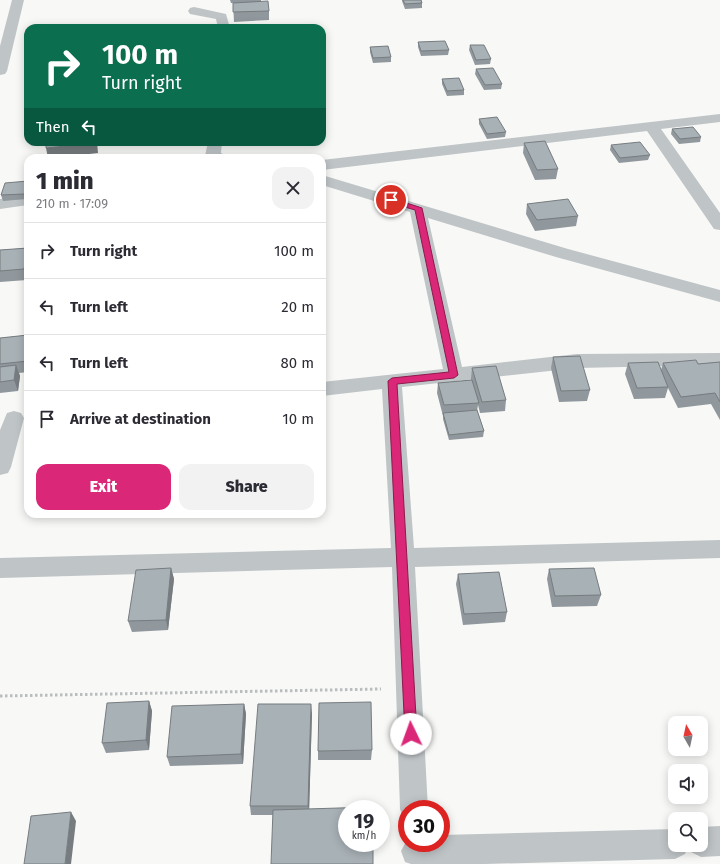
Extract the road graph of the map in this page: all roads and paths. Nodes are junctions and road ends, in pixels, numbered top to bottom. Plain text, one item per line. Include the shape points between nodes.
1 (18, 0) edge
2 (194, 11) dead end
3 (14, 19) junction
4 (0, 20) edge
5 (223, 24) edge
6 (0, 71) edge
7 (720, 118) edge
8 (651, 126) junction
9 (326, 165) edge
10 (326, 181) edge
11 (24, 201) edge
12 (0, 205) edge
13 (418, 208) junction
14 (720, 225) edge
15 (720, 296) edge
16 (720, 359) edge
17 (454, 375) junction
18 (392, 381) junction
19 (326, 388) edge
20 (14, 418) edge
21 (0, 467) edge
22 (720, 549) edge
23 (403, 557) junction
24 (0, 568) edge
25 (409, 689) junction
26 (0, 696) edge
27 (414, 800) edge
28 (720, 841) edge
29 (708, 842) edge
30 (668, 844) edge
31 (416, 853) edge

1 - 3 street
2 - 5 street via 222,17
3 - 4 street
3 - 6 street
7 - 8 street
8 - 9 street
8 - 14 street
10 - 13 street
11 - 12 street
13 - 15 street via 562,253
13 - 17 street
16 - 17 street via 577,361
17 - 18 street
18 - 19 street
18 - 23 street
20 - 21 street
22 - 23 street
23 - 24 street
23 - 25 street
25 - 26 path
25 - 27 street
28 - 29 street
30 - 31 street

